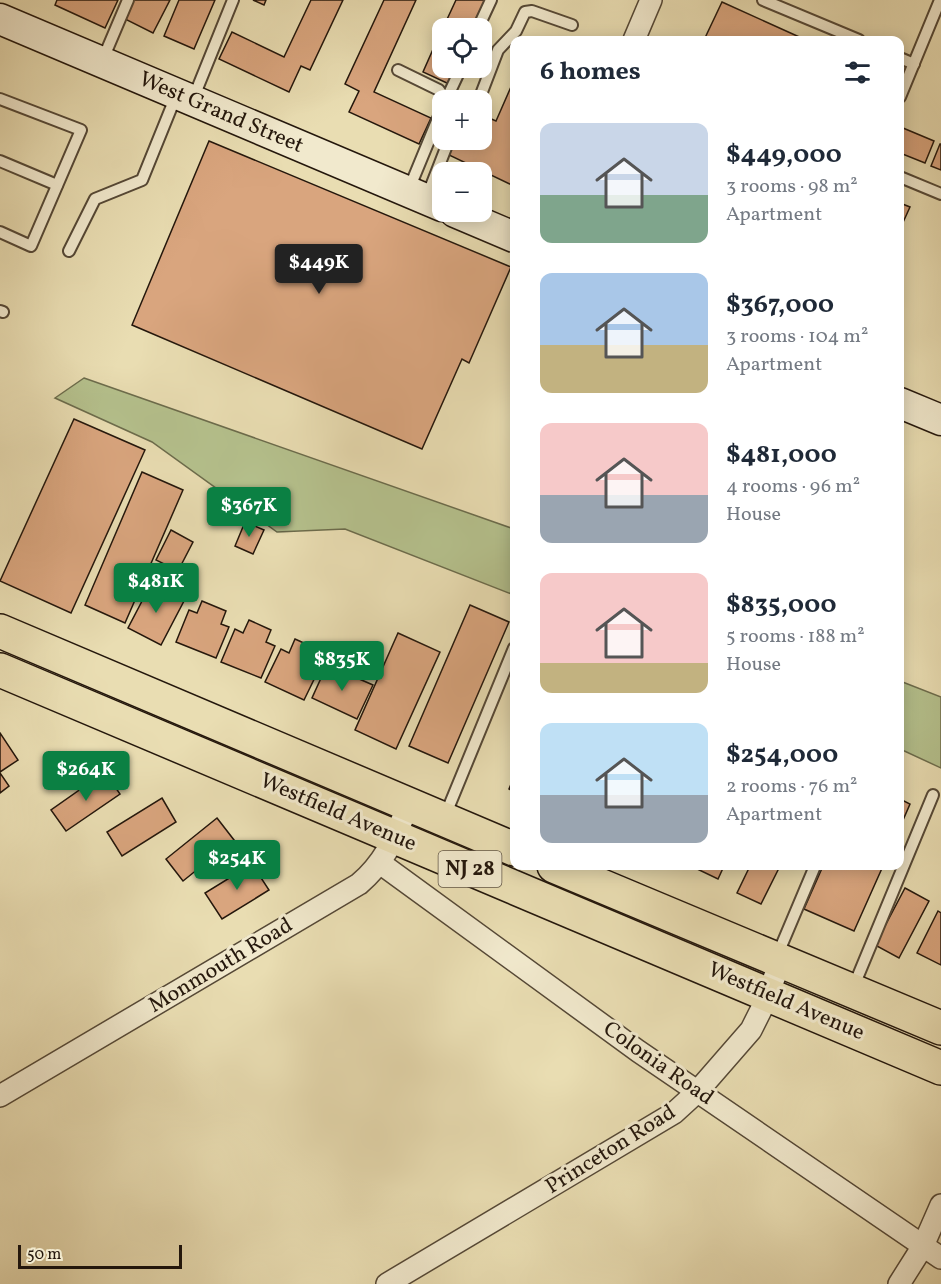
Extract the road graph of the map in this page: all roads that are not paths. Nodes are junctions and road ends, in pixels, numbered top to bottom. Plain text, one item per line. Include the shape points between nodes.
1 (128, 0) edge
2 (233, 0) edge
3 (491, 0) edge
4 (651, 0) edge
5 (763, 0) edge
6 (940, 0) edge
7 (483, 18) edge
8 (0, 19) edge
9 (572, 25) dead end
10 (511, 36) edge
11 (636, 36) edge
12 (849, 36) edge
13 (510, 37) edge
14 (904, 60) edge
15 (102, 62) junction
16 (914, 64) junction
17 (398, 70) dead end
18 (904, 88) edge
19 (439, 90) edge
20 (483, 90) edge
21 (185, 96) junction
22 (0, 99) edge
23 (434, 150) edge
24 (445, 150) edge
25 (0, 161) edge
26 (904, 179) edge
27 (57, 184) junction
28 (941, 195) edge
29 (425, 199) edge
30 (479, 222) edge
31 (0, 232) edge
32 (510, 235) edge
33 (69, 252) dead end
34 (904, 405) edge
35 (941, 420) edge
36 (0, 631) edge
37 (510, 658) edge
38 (0, 670) edge
39 (933, 795) dead end
40 (409, 804) junction
41 (443, 819) junction
42 (510, 847) edge
43 (387, 850) junction
44 (904, 864) edge
45 (564, 870) edge
46 (813, 870) edge
47 (902, 870) edge
48 (778, 960) junction
49 (851, 991) junction
50 (768, 995) junction
51 (941, 1028) edge
52 (941, 1068) edge
53 (697, 1092) junction
54 (0, 1096) edge
55 (941, 1206) edge
56 (923, 1246) junction
57 (941, 1258) edge
58 (387, 1284) edge
59 (899, 1284) edge

1 - 15 lane
2 - 21 lane
3 - 7 lane
4 - 11 street
5 - 12 lane
6 - 16 lane
8 - 15 street, West Grand Street
9 - 10 lane via 532,10 525,12
13 - 20 lane via 498,50
14 - 16 lane
15 - 21 street, West Grand Street
16 - 18 lane
17 - 19 lane
21 - 29 street, West Grand Street
21 - 33 lane via 142,180 95,199
22 - 27 lane via 81,130
23 - 29 lane
24 - 29 lane
25 - 27 lane
26 - 28 lane
27 - 31 lane via 31,246
30 - 32 street
34 - 35 street
36 - 40 main road, Westfield Avenue / NJ 28
37 - 41 lane
38 - 43 main road, Westfield Avenue / NJ 28
39 - 44 lane
40 - 41 main road, Westfield Avenue / NJ 28
40 - 43 street, Monmouth Road
41 - 42 main road, Westfield Avenue / NJ 28
43 - 50 main road, Westfield Avenue / NJ 28
43 - 53 street, Colonia Road
43 - 54 street, Monmouth Road via 358,884
45 - 48 main road, Westfield Avenue
46 - 48 lane
47 - 49 lane
48 - 49 main road, Westfield Avenue
48 - 50 street, Princeton Road
49 - 51 main road, Westfield Avenue
50 - 52 main road, Westfield Avenue / NJ 28
50 - 53 street, Princeton Road via 750,1030
53 - 56 street, Colonia Road
53 - 58 street, Princeton Road via 661,1122
55 - 56 street
56 - 57 street, Colonia Road
56 - 59 street

